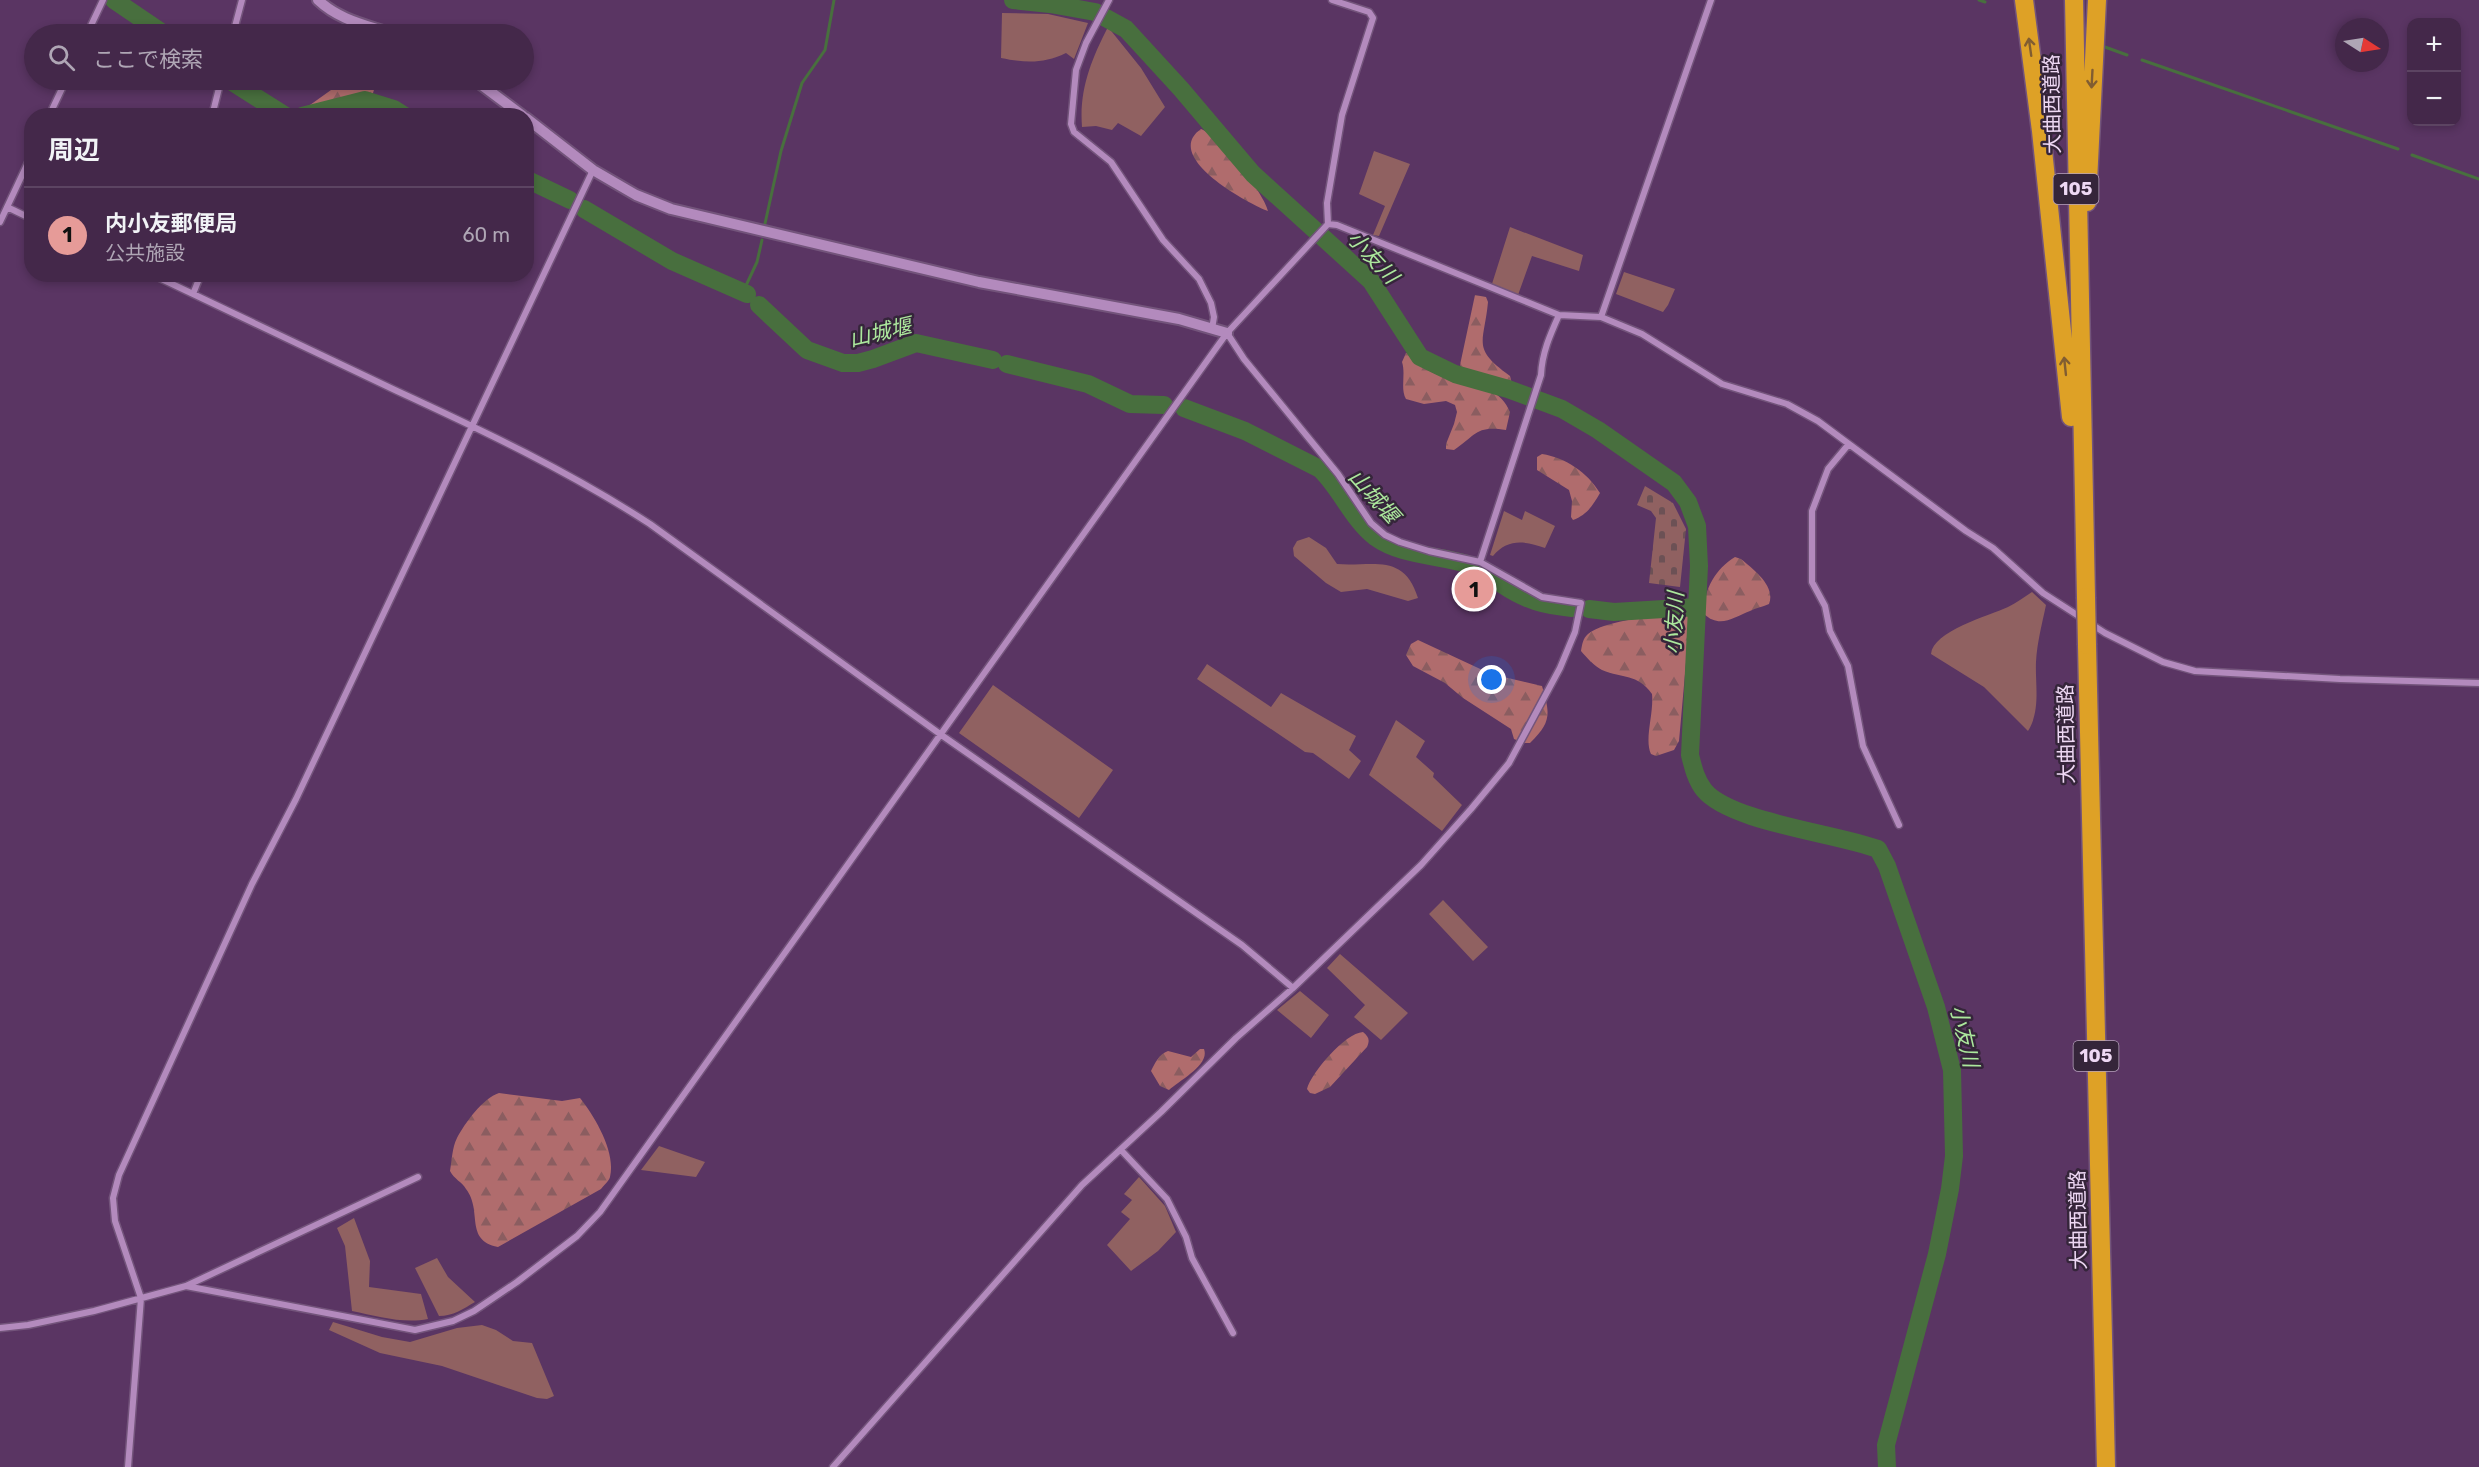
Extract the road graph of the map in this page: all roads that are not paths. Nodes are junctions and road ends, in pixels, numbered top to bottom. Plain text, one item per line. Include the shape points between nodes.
1 (103, 0) edge
2 (242, 0) edge
3 (318, 0) edge
4 (1109, 0) edge
5 (1332, 0) edge
6 (1711, 0) edge
7 (2024, 0) edge
8 (2073, 0) edge
9 (2097, 0) edge
10 (92, 24) edge
11 (235, 24) edge
12 (360, 24) edge
13 (61, 90) edge
14 (218, 90) edge
15 (489, 90) edge
16 (53, 108) edge
17 (214, 108) edge
18 (513, 108) edge
19 (534, 124) edge
20 (593, 170) junction
21 (24, 171) edge
22 (7, 207) junction
23 (24, 215) edge
24 (0, 222) edge
25 (1328, 224) junction
26 (168, 282) edge
27 (198, 282) edge
28 (193, 294) junction
29 (1559, 315) junction
30 (1601, 317) junction
31 (1212, 329) junction
32 (1227, 333) junction
33 (2080, 377) junction
34 (473, 426) junction
35 (1848, 445) junction
36 (2084, 550) junction
37 (1480, 562) junction
38 (2479, 684) edge
39 (940, 734) junction
40 (1899, 825) dead end
41 (1293, 988) junction
42 (1121, 1150) junction
43 (418, 1177) dead end
44 (186, 1286) junction
45 (141, 1298) junction
46 (0, 1328) edge
47 (1233, 1333) dead end
48 (128, 1467) edge
49 (833, 1467) edge
50 (2106, 1467) edge

1 - 10 street
2 - 11 street
3 - 12 street via 327,9
4 - 31 street via 1076,70 1071,124 1074,132 1111,162 1158,233 1198,279 1211,303
5 - 25 street via 1370,12 1373,18 1342,115 1326,203
6 - 30 street
36 -> 7 highway
8 - 33 highway, 大曲西道路 / 105
9 -> 33 highway
13 - 16 street
14 - 17 street
15 - 18 street
19 - 20 street
20 - 31 street via 636,195 671,209 979,282 1179,318
20 - 34 street
21 - 22 street
22 - 23 street
22 - 24 street
25 - 29 street
25 - 32 street
26 - 28 street
27 - 28 street
28 - 34 street
29 - 30 street
29 - 37 street via 1541,361 1541,375
30 - 35 street via 1642,334 1722,384 1787,404 1818,421
31 - 32 street
32 - 37 street via 1338,474 1371,523 1400,542
32 - 39 street
33 - 36 highway, 大曲西道路 / 105
34 - 39 street via 592,487 650,524
34 - 45 street via 252,884 119,1175 113,1198 115,1221
35 - 38 street via 1993,548 2043,593 2105,633 2163,662 2195,670
35 - 40 street via 1828,469 1812,511 1812,582 1848,666 1863,746
36 - 50 highway, 大曲西道路 / 105, bridge
37 - 41 street via 1542,597 1581,603 1575,632 1560,668 1509,763 1479,800 1421,866
39 - 41 street via 1242,945
39 - 44 street via 600,1212 577,1236 517,1282 453,1321 416,1330
41 - 42 street
42 - 47 street via 1167,1199 1192,1258
42 - 49 street via 1082,1185
43 - 44 street
44 - 45 street
45 - 46 street via 72,1316
45 - 48 street

